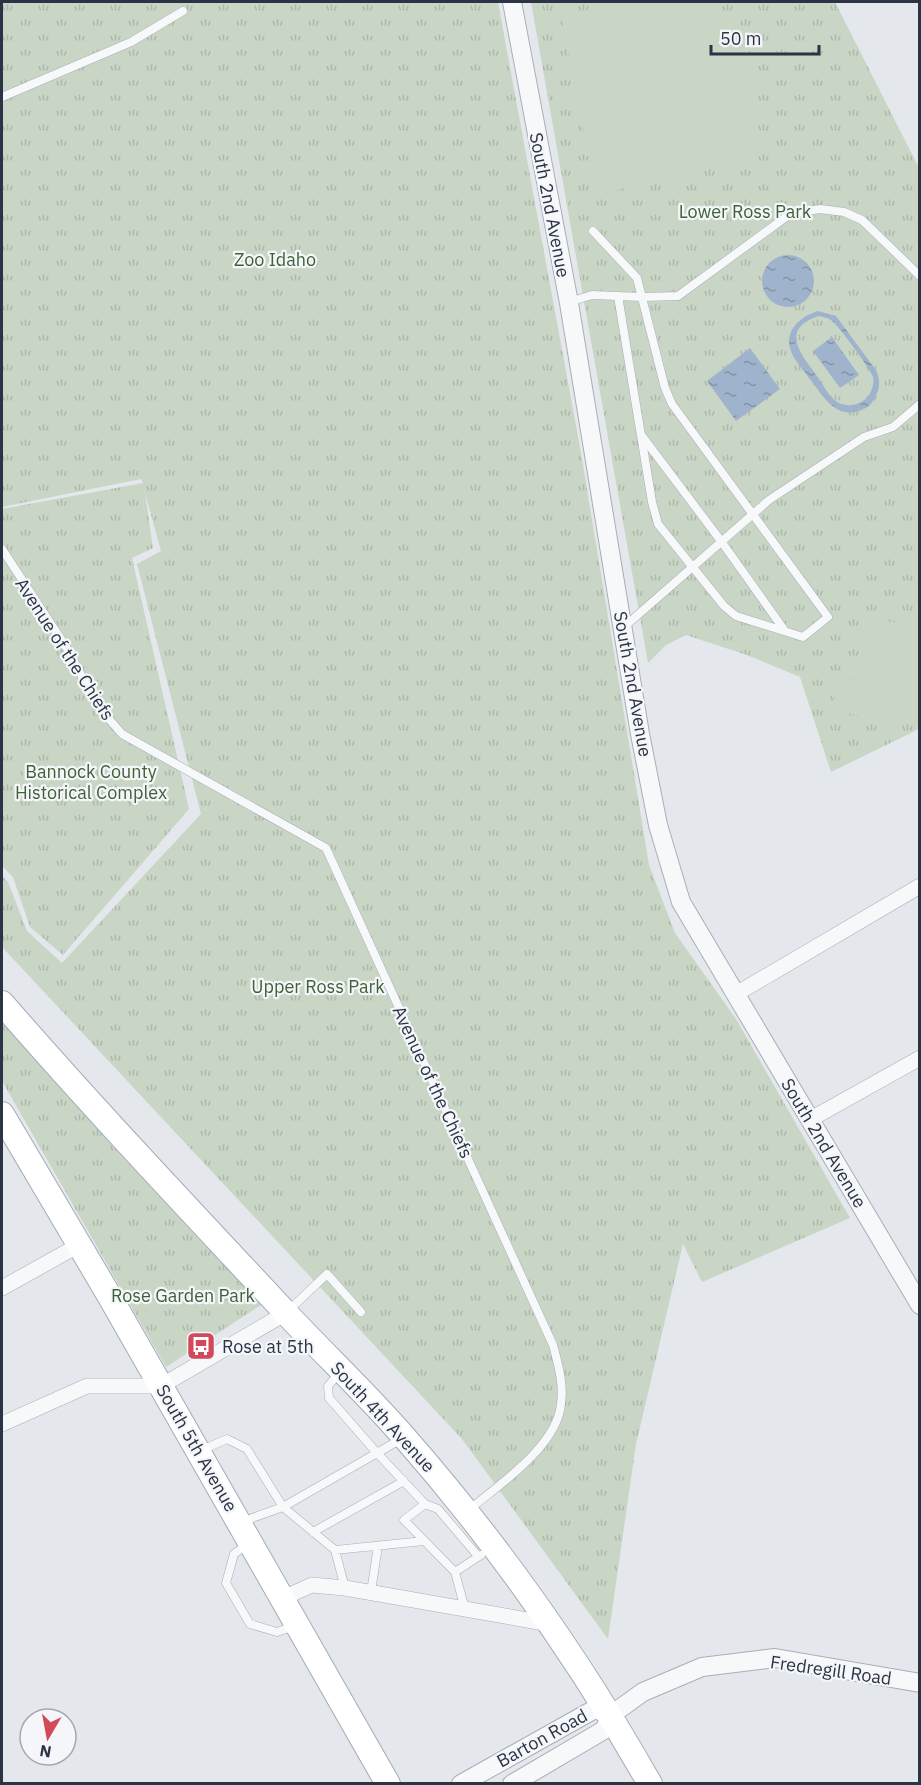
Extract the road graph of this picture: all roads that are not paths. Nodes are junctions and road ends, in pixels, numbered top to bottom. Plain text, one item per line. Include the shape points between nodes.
1 (512, 2) edge
2 (183, 11) dead end
3 (2, 97) edge
4 (593, 231) dead end
5 (920, 276) edge
6 (618, 296) junction
7 (643, 297) junction
8 (569, 303) junction
9 (920, 404) edge
10 (641, 435) junction
11 (752, 514) junction
12 (721, 541) junction
13 (2, 549) edge
14 (691, 567) junction
15 (623, 628) junction
16 (785, 631) junction
17 (920, 886) edge
18 (735, 994) junction
19 (2, 1003) edge
20 (920, 1058) edge
21 (2, 1114) edge
22 (809, 1120) junction
23 (79, 1245) junction
24 (2, 1288) edge
25 (920, 1305) edge
26 (361, 1312) dead end
27 (286, 1313) junction
28 (341, 1371) junction
29 (161, 1386) junction
30 (2, 1424) edge
31 (404, 1437) junction
32 (199, 1452) junction
33 (377, 1453) junction
34 (404, 1481) junction
35 (425, 1504) junction
36 (283, 1507) junction
37 (466, 1512) junction
38 (313, 1532) junction
39 (241, 1540) junction
40 (424, 1541) junction
41 (378, 1546) junction
42 (335, 1550) junction
43 (485, 1552) junction
44 (455, 1572) junction
45 (345, 1588) junction
46 (371, 1592) junction
47 (283, 1598) junction
48 (465, 1609) junction
49 (298, 1624) junction
50 (550, 1624) junction
51 (920, 1683) edge
52 (611, 1715) junction
53 (388, 1784) edge
54 (461, 1784) edge
55 (512, 1784) edge
56 (650, 1784) edge

1 - 8 street, South 2nd Avenue
2 - 3 lane via 131,42
4 - 7 lane via 637,278
5 - 7 lane via 862,220 844,212 820,209 790,214 678,296
6 - 7 lane
6 - 8 lane via 592,295
6 - 10 lane
7 - 11 lane via 672,404
8 - 15 street, South 2nd Avenue
9 - 11 lane via 893,426 864,437
10 - 12 lane
10 - 14 lane via 658,524
11 - 12 lane
11 - 16 lane via 828,617 803,637
12 - 14 lane
12 - 16 lane
13 - 37 lane, Avenue of the Chiefs via 68,650 97,705 122,734 326,848 553,1345 561,1378 557,1422 544,1442
14 - 15 lane
14 - 16 lane via 736,616
15 - 18 street, South 2nd Avenue via 658,825 681,902
17 - 18 street
18 - 22 street, South 2nd Avenue
19 - 27 main road, South 4th Avenue
20 - 22 street
21 - 23 main road, South 5th Avenue
22 - 25 street, South 2nd Avenue
23 - 24 street
23 - 29 main road, South 5th Avenue
26 - 27 lane via 327,1274
27 - 28 main road, South 4th Avenue
27 - 29 street
28 - 31 main road, South 4th Avenue
28 - 33 lane via 328,1386 329,1398
29 - 30 street via 87,1386
29 - 32 main road, South 5th Avenue
31 - 33 lane
31 - 37 main road, South 4th Avenue
32 - 36 lane via 227,1439 247,1449
32 - 39 main road, South 5th Avenue
33 - 34 lane
33 - 36 lane
34 - 35 lane
34 - 38 lane
35 - 40 lane via 404,1520
35 - 43 lane via 438,1509
36 - 38 lane
36 - 39 lane
37 - 43 main road, South 4th Avenue
38 - 42 lane
39 - 47 main road, South 5th Avenue
39 - 49 lane via 226,1583 250,1624 277,1632
40 - 41 lane
40 - 44 lane
41 - 42 lane
41 - 46 lane
42 - 45 lane
43 - 44 lane
43 - 50 main road, South 4th Avenue
44 - 48 lane
45 - 46 street
45 - 47 street via 312,1585
46 - 48 street
47 - 49 main road, South 5th Avenue
48 - 50 street
49 - 53 main road, South 5th Avenue
50 - 52 main road, South 4th Avenue
51 - 52 street, Fredregill Road via 775,1658 702,1667 643,1692
52 - 54 street, Barton Road via 595,1709
52 - 55 street, Barton Road via 604,1730
52 - 56 main road, South 4th Avenue

